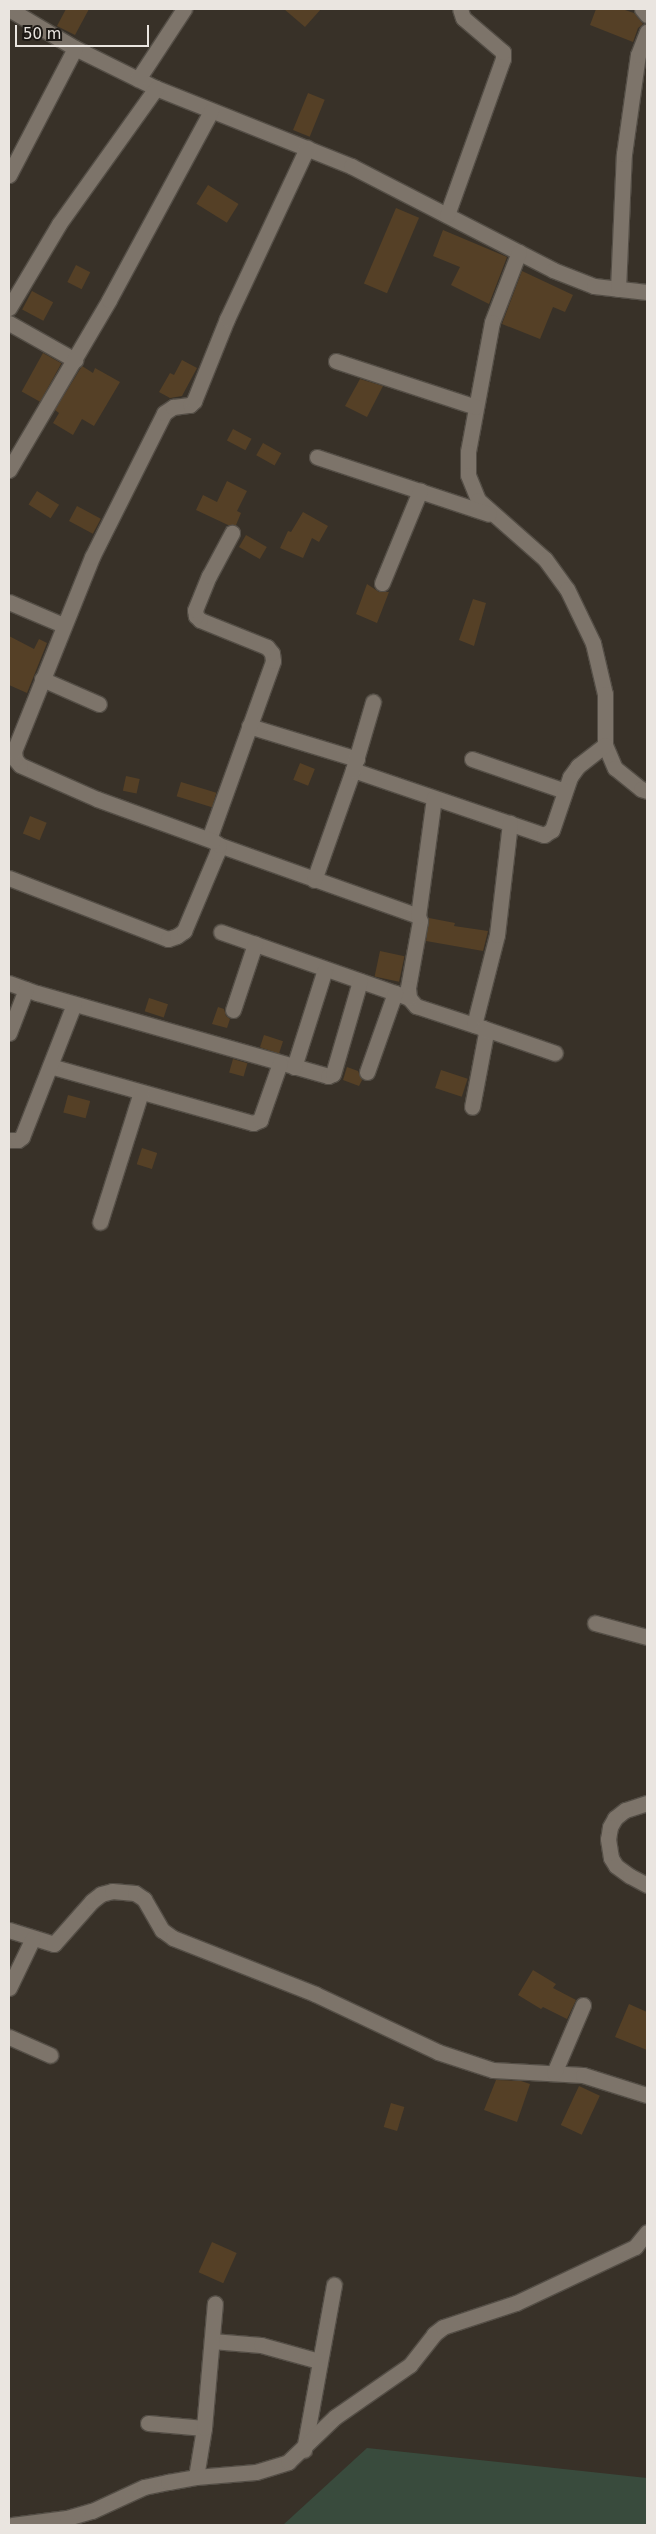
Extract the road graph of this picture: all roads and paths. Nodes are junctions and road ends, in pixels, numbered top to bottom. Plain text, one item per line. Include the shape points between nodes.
1 (9, 9) edge
2 (184, 9) edge
3 (460, 9) edge
4 (642, 9) edge
5 (647, 15) edge
6 (647, 32) edge
7 (75, 48) junction
8 (138, 80) junction
9 (156, 88) junction
10 (212, 111) junction
11 (307, 148) junction
12 (9, 175) edge
13 (447, 215) junction
14 (519, 252) junction
15 (618, 290) junction
16 (647, 292) edge
17 (9, 308) edge
18 (9, 323) edge
19 (75, 360) junction
20 (336, 361) dead end
21 (476, 407) junction
22 (317, 457) dead end
23 (9, 470) edge
24 (420, 491) junction
25 (497, 516) junction
26 (232, 533) dead end
27 (382, 584) dead end
28 (9, 602) edge
29 (63, 625) junction
30 (42, 679) junction
31 (373, 702) dead end
32 (99, 704) dead end
33 (249, 726) junction
34 (605, 745) junction
35 (472, 759) dead end
36 (355, 764) junction
37 (565, 791) junction
38 (647, 791) edge
39 (434, 798) junction
40 (510, 823) junction
41 (214, 842) junction
42 (9, 878) edge
43 (314, 880) junction
44 (418, 916) junction
45 (221, 932) dead end
46 (255, 944) junction
47 (325, 969) junction
48 (360, 981) junction
49 (9, 982) edge
50 (26, 989) junction
51 (402, 996) junction
52 (74, 1004) junction
53 (234, 1010) dead end
54 (479, 1027) junction
55 (9, 1033) edge
56 (555, 1053) dead end
57 (287, 1065) junction
58 (50, 1066) junction
59 (367, 1072) dead end
60 (141, 1092) junction
61 (472, 1107) dead end
62 (9, 1140) edge
63 (100, 1222) dead end
64 (594, 1623) dead end
65 (647, 1637) edge
66 (647, 1803) edge
67 (647, 1885) edge
68 (9, 1930) edge
69 (33, 1938) junction
70 (9, 1988) edge
71 (583, 2005) dead end
72 (9, 2037) edge
73 (50, 2055) dead end
74 (554, 2073) junction
75 (647, 2095) edge
76 (647, 2232) edge
77 (641, 2249) edge
78 (334, 2285) dead end
79 (215, 2303) dead end
80 (212, 2341) junction
81 (319, 2360) junction
82 (148, 2423) dead end
83 (204, 2428) junction
84 (304, 2450) junction
85 (196, 2476) junction
86 (12, 2525) edge

1 - 7 street
2 - 8 street
3 - 13 street via 463,18 503,52 503,59
4 - 5 street
6 - 15 street via 638,55 627,125
7 - 8 street
7 - 12 street
8 - 9 street
9 - 10 street
9 - 17 street via 64,216
10 - 11 street
10 - 19 street
11 - 13 street via 351,166
11 - 29 street via 227,319 194,401 190,406 173,407 164,413 92,557
13 - 14 street
14 - 15 street via 573,279
14 - 21 street via 492,322
15 - 16 street
18 - 19 street
19 - 23 street
20 - 21 street
21 - 25 street via 468,452 468,475 478,500
22 - 24 street
24 - 25 street
24 - 27 street
25 - 34 street via 545,559 567,589 593,643 605,694
26 - 33 street via 195,610 200,620 267,646 272,653 273,661
28 - 29 street
29 - 30 street
30 - 32 street
30 - 41 street via 14,751 20,764 97,799
31 - 36 street
33 - 36 street
33 - 41 street
34 - 37 street via 578,766
34 - 38 street via 615,768
35 - 37 street
36 - 39 street
36 - 43 street
37 - 40 street via 549,834
39 - 40 street
39 - 44 street
40 - 54 street via 497,935
41 - 42 street via 217,853 184,931 168,939
41 - 43 street
43 - 44 street
44 - 51 street via 420,921 408,988
45 - 46 street
46 - 47 street
46 - 53 street
47 - 48 street
47 - 57 street
48 - 51 street
48 - 57 street via 333,1074 328,1076
49 - 50 street
50 - 52 street
50 - 55 street
51 - 54 street via 416,1006
51 - 59 street
52 - 57 street
52 - 58 street
54 - 56 street
54 - 61 street via 486,1040
57 - 60 street via 258,1123
58 - 60 street
58 - 62 street via 22,1137
60 - 63 street
64 - 65 street
66 - 67 street via 625,1810 615,1818 608,1839 611,1858 616,1866
68 - 69 street
69 - 70 street
69 - 74 street via 54,1944 101,1894 135,1893 144,1899 162,1930 172,1938 316,1994 438,2052 477,2066 513,2072
71 - 74 street
72 - 73 street
74 - 75 street via 583,2075
76 - 77 street
77 - 84 street via 516,2304 443,2326 410,2365 335,2417
78 - 81 street
79 - 80 street
80 - 81 street via 261,2346
80 - 83 street
81 - 84 street
82 - 83 street
83 - 85 street
84 - 85 street via 275,2468
85 - 86 street via 144,2488 92,2511 67,2518

